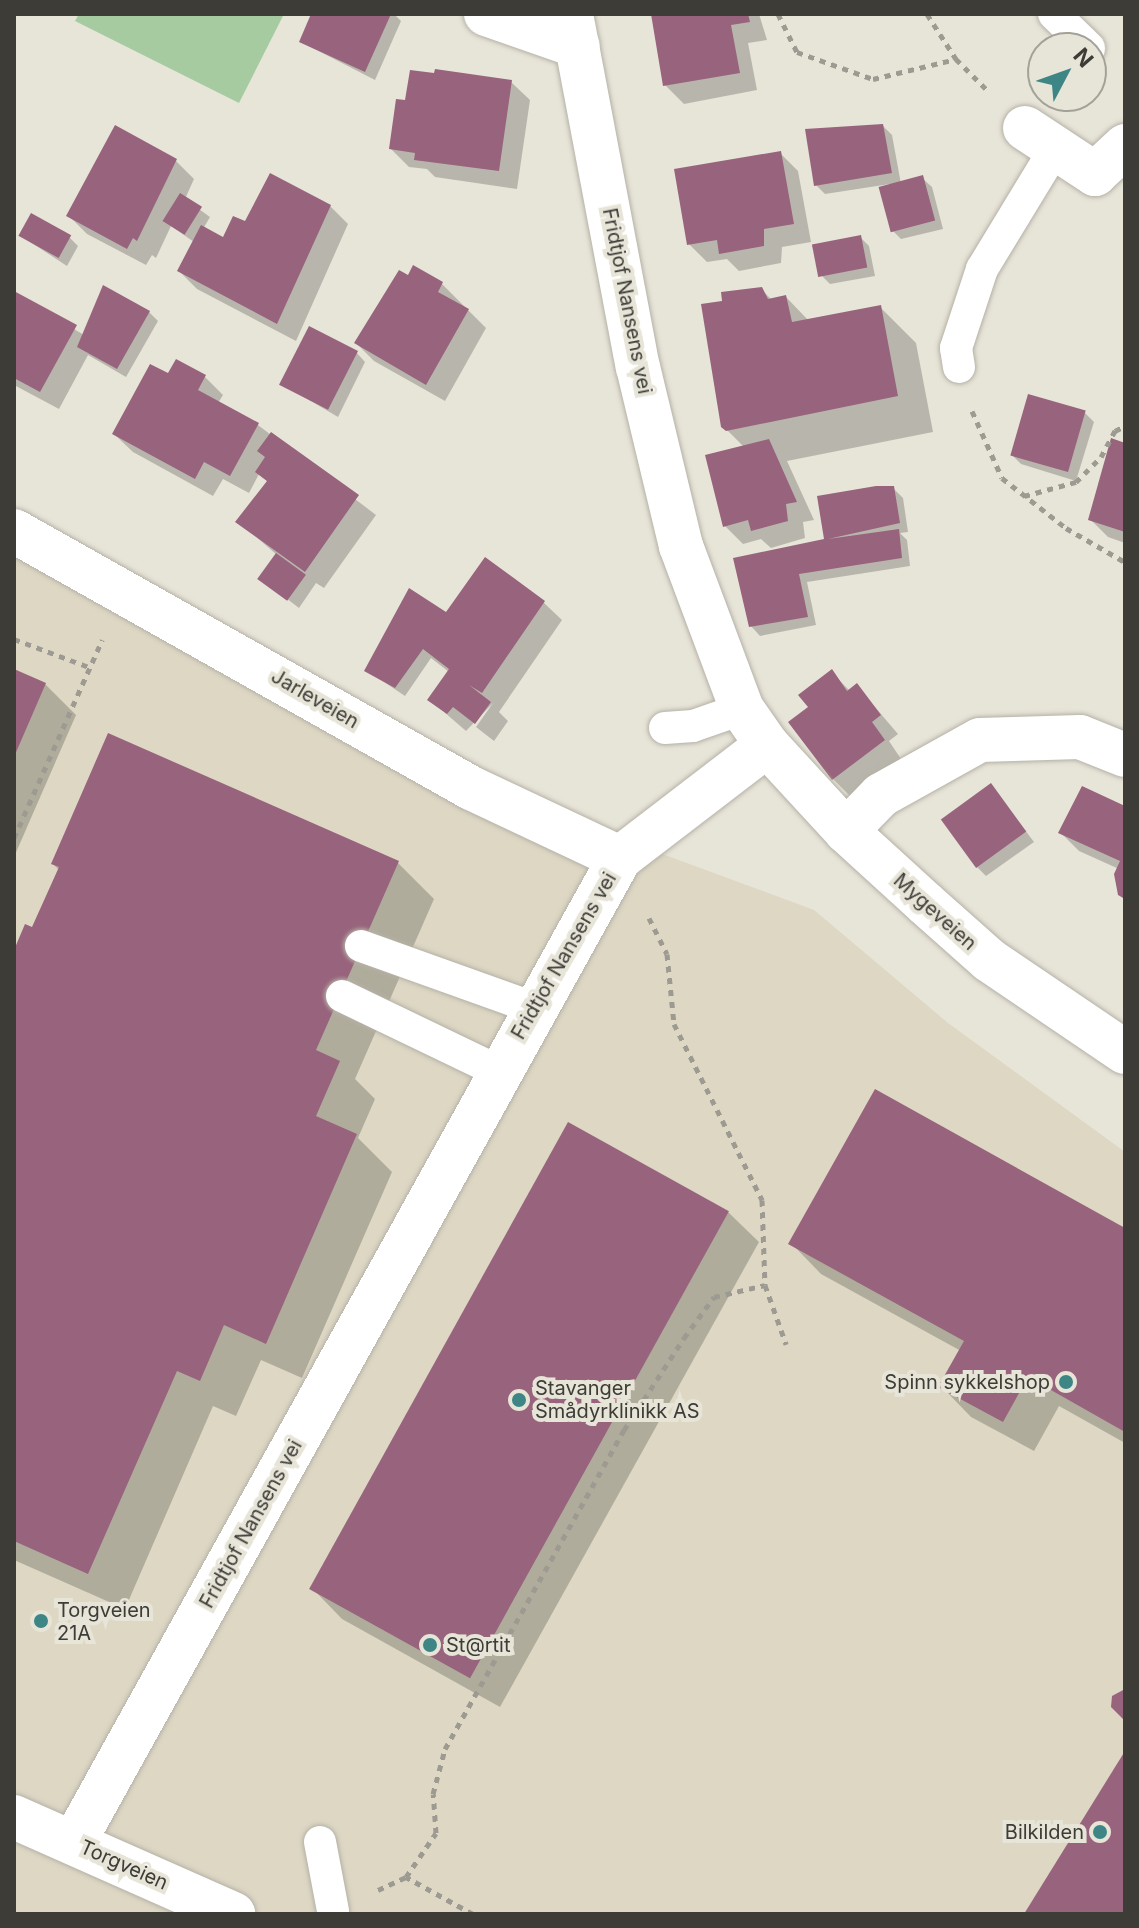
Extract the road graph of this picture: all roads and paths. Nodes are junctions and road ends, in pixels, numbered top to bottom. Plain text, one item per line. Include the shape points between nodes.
1 (486, 14) edge
2 (778, 14) edge
3 (927, 14) edge
4 (1054, 14) edge
5 (575, 30) edge
6 (1072, 32) edge
7 (956, 59) junction
8 (1040, 138) junction
9 (1125, 146) edge
10 (959, 367) dead end
11 (971, 409) dead end
12 (1125, 426) edge
13 (1023, 496) junction
14 (14, 531) edge
15 (1125, 562) edge
16 (14, 639) edge
17 (742, 709) junction
18 (665, 728) dead end
19 (767, 745) junction
20 (1125, 755) edge
21 (846, 831) junction
22 (14, 838) edge
23 (620, 858) junction
24 (361, 946) dead end
25 (342, 996) dead end
26 (537, 1009) junction
27 (1125, 1052) edge
28 (498, 1071) junction
29 (765, 1285) junction
30 (786, 1344) dead end
31 (14, 1817) edge
32 (74, 1842) junction
33 (320, 1842) dead end
34 (333, 1911) dead end
35 (233, 1914) edge
36 (473, 1914) edge

1 - 5 street
2 - 7 path via 797,52 873,79
3 - 7 path
4 - 6 lane
5 - 17 street, Fridtjof Nansens vei via 638,367 681,546
7 - 8 path
8 - 9 street via 1095,174
8 - 10 lane via 982,269 956,348
11 - 13 path via 1002,478
12 - 13 path via 1115,431 1101,457 1076,482
13 - 15 path
14 - 23 street, Jarleveien via 471,788
16 - 22 path via 89,667
17 - 18 lane via 693,726
17 - 19 street, Fridtjof Nansens vei
19 - 21 street, Mygeveien
19 - 23 street, Fridtjof Nansens vei
20 - 21 street via 1080,737 980,740 881,795
21 - 27 street, Mygeveien via 989,960
23 - 26 street, Fridtjof Nansens vei
23 - 29 path via 667,954 674,1024 762,1200
24 - 26 lane
25 - 28 lane
26 - 28 street, Fridtjof Nansens vei
28 - 32 street, Fridtjof Nansens vei
29 - 30 path
29 - 36 path via 714,1297 684,1338 624,1430 445,1749 433,1794 436,1833 406,1877
31 - 32 street, Torgveien
32 - 35 street, Torgveien
33 - 34 lane

